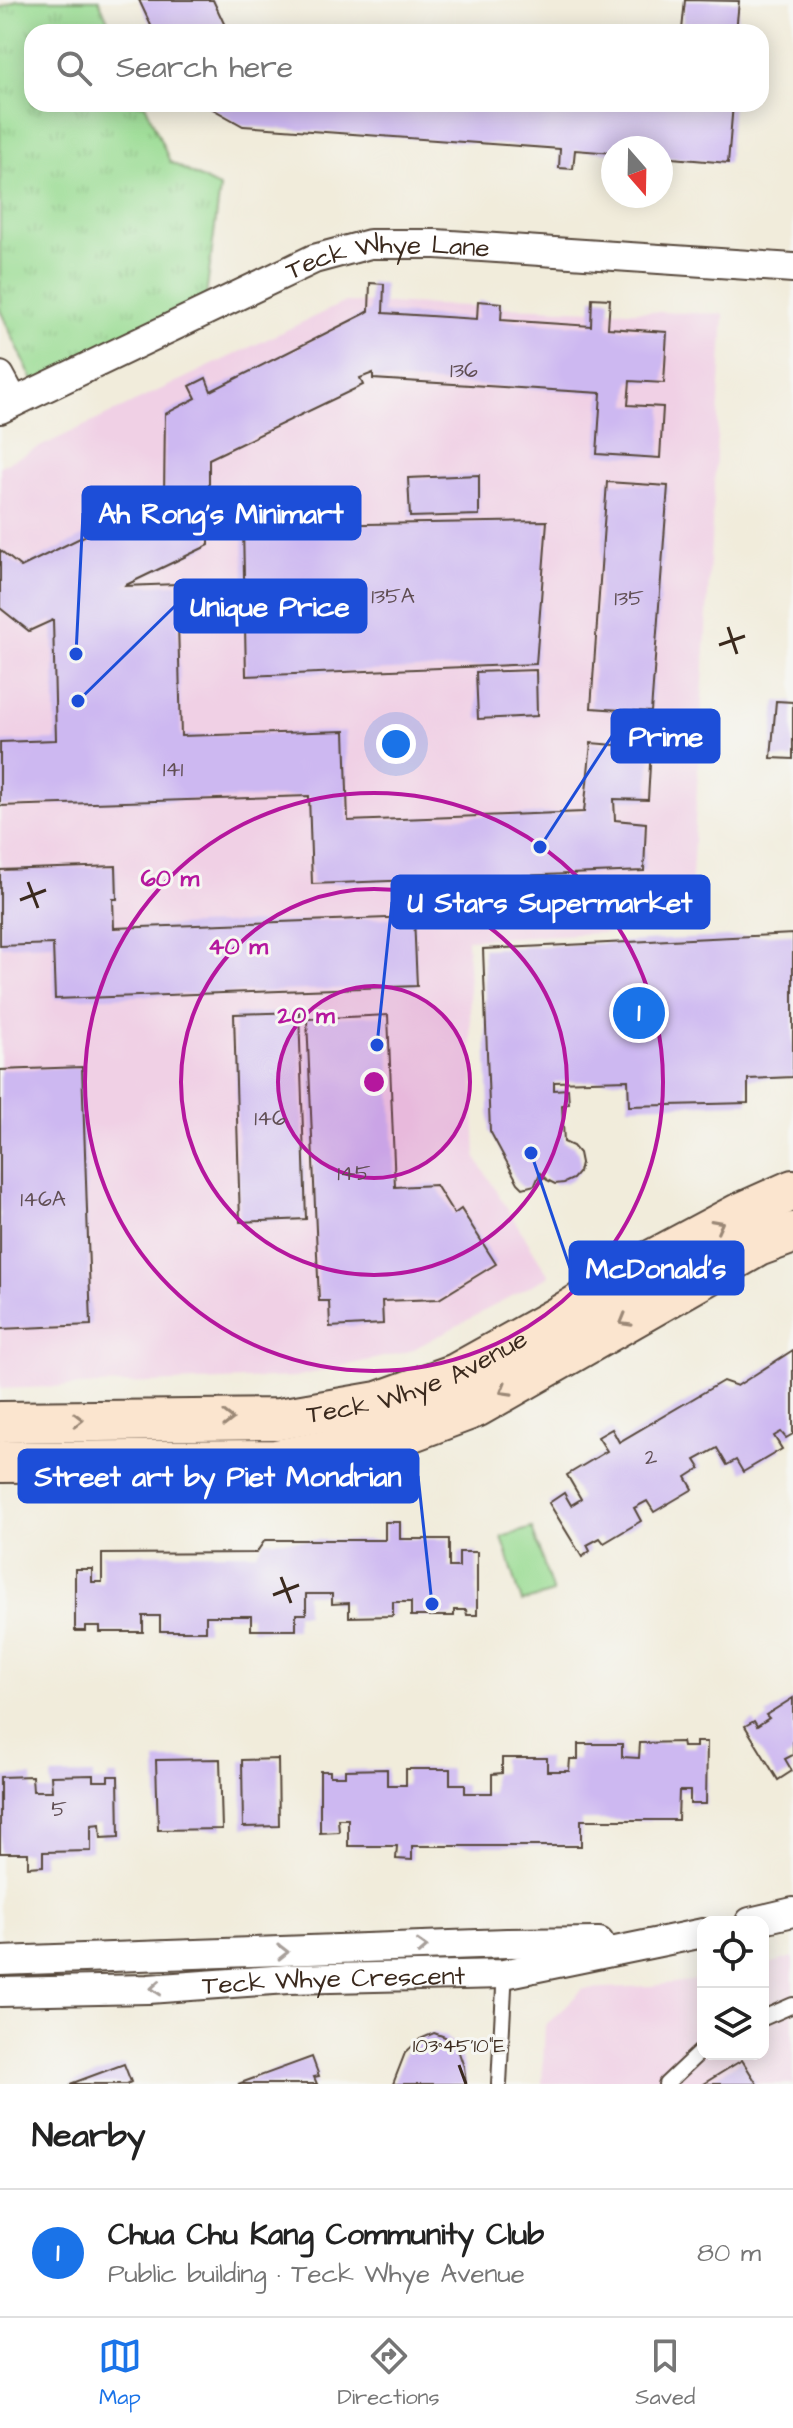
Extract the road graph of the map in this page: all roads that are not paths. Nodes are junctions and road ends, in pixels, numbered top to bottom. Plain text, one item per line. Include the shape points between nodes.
1 (793, 268) edge
2 (0, 376) edge
3 (7, 406) edge
4 (793, 1190) edge
5 (793, 1233) edge
6 (0, 1422) edge
7 (0, 1462) edge
8 (793, 1912) edge
9 (769, 1918) edge
10 (697, 1934) edge
11 (665, 1941) junction
12 (507, 1943) junction
13 (0, 1961) edge
14 (504, 1974) junction
15 (0, 1992) edge
16 (793, 2005) edge
17 (769, 2015) edge
18 (697, 2055) edge
19 (499, 2084) edge
20 (666, 2084) edge

1 - 3 street, Teck Whye Lane via 370,244 314,259
2 - 3 street, Teck Whye Lane
6 -> 4 main road, Teck Whye Avenue via 279,1419 378,1402 456,1374 649,1262
5 -> 7 main road, Teck Whye Avenue via 758,1246 476,1407 391,1439 276,1460
8 - 9 street
10 - 11 street, Teck Whye Crescent
11 - 12 street, Teck Whye Crescent
11 - 14 street, Teck Whye Crescent
13 -> 12 street, Teck Whye Crescent
12 - 14 lane
14 -> 15 street, Teck Whye Crescent
14 - 19 lane
16 - 17 lane
18 - 20 lane

